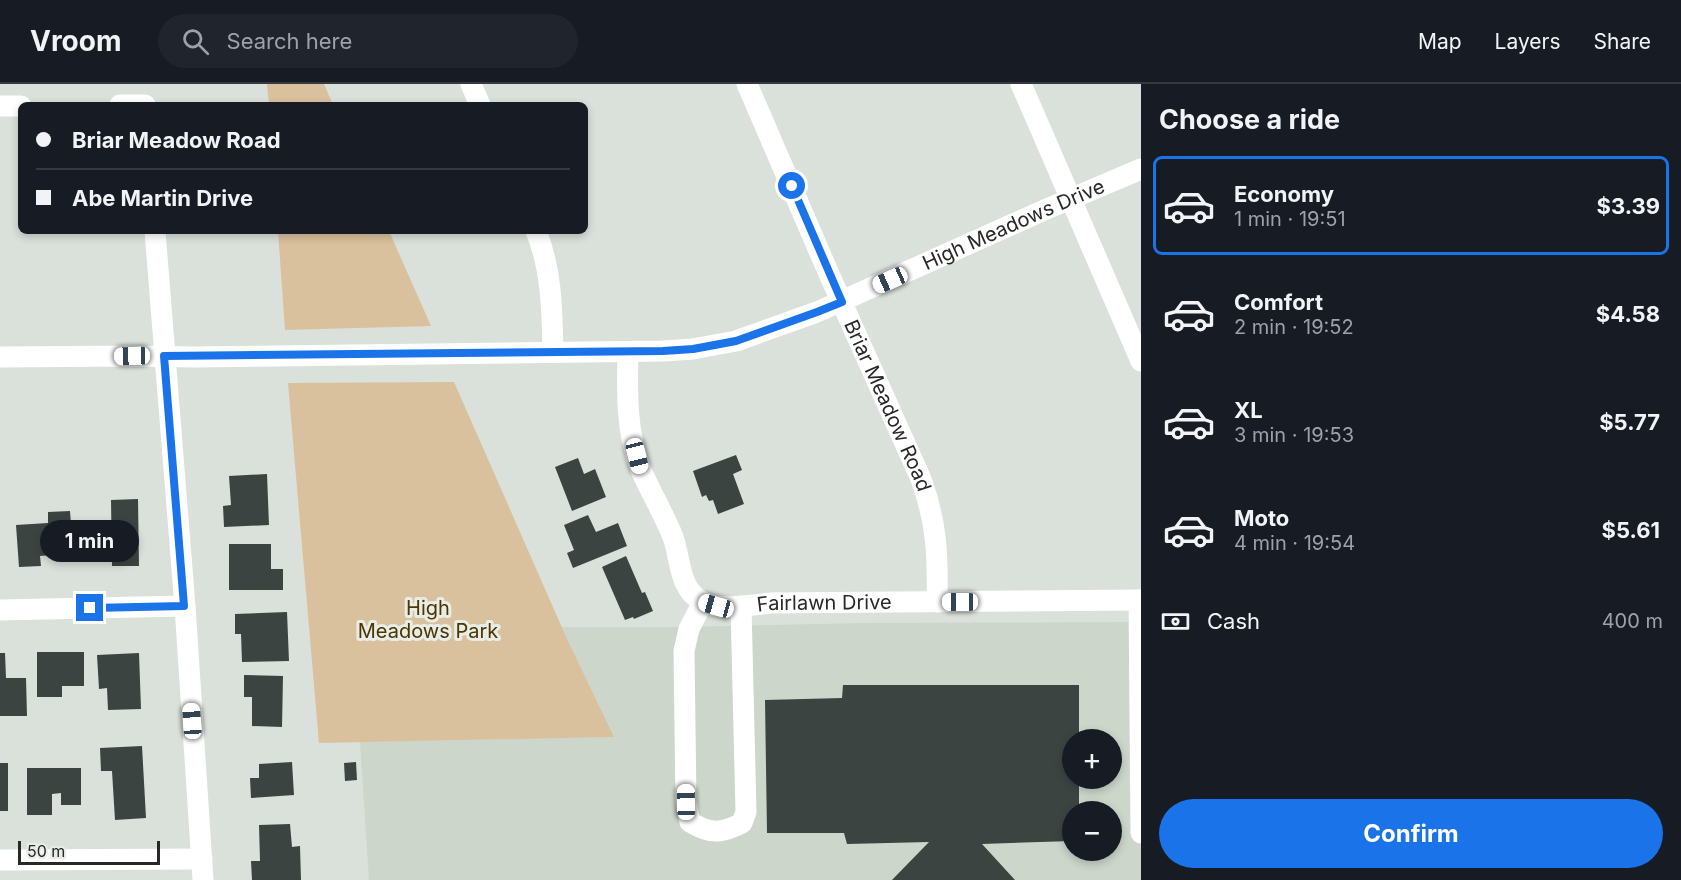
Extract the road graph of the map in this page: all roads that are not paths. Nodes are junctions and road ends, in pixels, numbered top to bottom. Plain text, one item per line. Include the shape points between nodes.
1 (143, 84) edge
2 (471, 84) edge
3 (747, 84) edge
4 (1021, 84) edge
5 (145, 102) edge
6 (479, 102) edge
7 (0, 106) edge
8 (18, 106) edge
9 (1141, 169) edge
10 (1071, 200) junction
11 (155, 234) edge
12 (537, 234) edge
13 (842, 302) junction
14 (553, 352) junction
15 (628, 352) junction
16 (164, 356) junction
17 (0, 357) edge
18 (1141, 361) edge
19 (1140, 600) edge
20 (703, 602) junction
21 (937, 602) junction
22 (184, 606) junction
23 (741, 606) junction
24 (0, 610) edge
25 (1141, 833) edge
26 (202, 859) junction
27 (0, 860) edge
28 (203, 880) edge

1 - 5 street
2 - 6 street
3 - 13 street, Briar Meadow Road
4 - 10 street
7 - 8 street
9 - 10 street, High Meadows Drive
10 - 13 street, High Meadows Drive
10 - 18 street
11 - 16 street
12 - 14 street via 549,279
13 - 15 street, High Meadows Drive via 736,341 673,351
13 - 21 street, Briar Meadow Road via 930,503 937,542
14 - 15 street, High Meadows Drive
14 - 16 street, High Meadows Drive
15 - 20 street via 629,421 640,468 673,539 682,576
16 - 17 street, High Meadows Drive
16 - 22 street
19 - 21 street, Fairlawn Drive
19 - 25 street
20 - 23 street, Fairlawn Drive
20 - 23 street via 689,629 684,651 686,802 690,822 703,830 729,830 742,824 746,812
21 - 23 street, Fairlawn Drive
22 - 24 street
22 - 26 street
26 - 27 street
26 - 28 street

